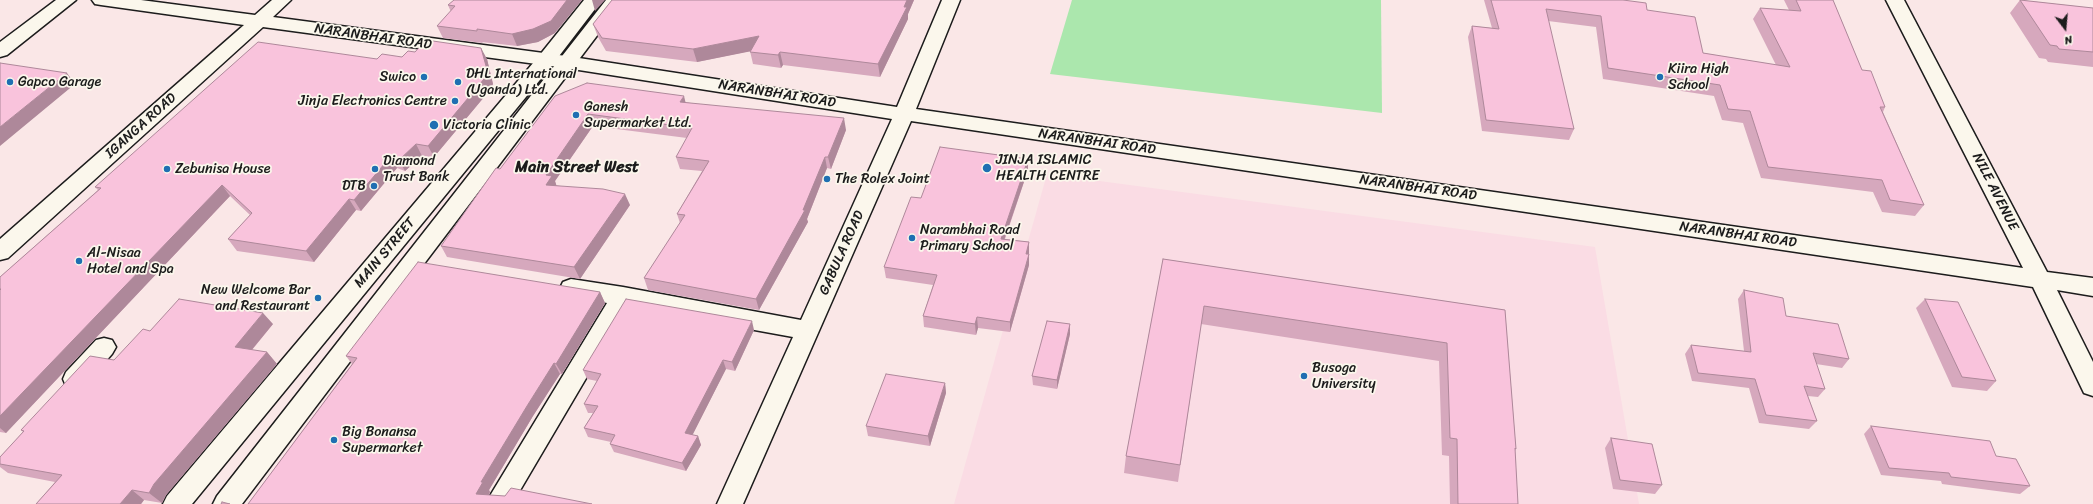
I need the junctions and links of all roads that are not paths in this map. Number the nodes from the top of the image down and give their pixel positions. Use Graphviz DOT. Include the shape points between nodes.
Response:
graph roads {
  1 [pos="67,0"];
  2 [pos="101,0"];
  3 [pos="282,0"];
  4 [pos="593,0"];
  5 [pos="615,0"];
  6 [pos="951,0"];
  7 [pos="1895,0"];
  8 [pos="258,22"];
  9 [pos="0,51"];
  10 [pos="556,61"];
  11 [pos="904,114"];
  12 [pos="0,252"];
  13 [pos="412,261"];
  14 [pos="435,265"];
  15 [pos="2040,279"];
  16 [pos="552,285"];
  17 [pos="2093,287"];
  18 [pos="623,296"];
  19 [pos="808,330"];
  20 [pos="104,348"];
  21 [pos="2093,386"];
  22 [pos="57,398"];
  23 [pos="176,504"];
  24 [pos="226,504"];
  25 [pos="498,504"];
  26 [pos="730,504"];
  1 -- 9 [label="street"];
  2 -- 8 [label="street, NARANBHAI ROAD"];
  3 -- 8 [label="street, IGANGA ROAD"];
  4 -- 10 [label="street, MAIN STREET"];
  5 -- 10 [label="street, MAIN STREET"];
  6 -- 11 [label="street, GABULA ROAD"];
  7 -- 15 [label="street, NILE AVENUE"];
  8 -- 10 [label="street, NARANBHAI ROAD"];
  8 -- 12 [label="street, IGANGA ROAD"];
  10 -- 11 [label="street, NARANBHAI ROAD"];
  10 -- 13 [label="street, MAIN STREET"];
  10 -- 23 [label="street, MAIN STREET"];
  11 -- 15 [label="street, NARANBHAI ROAD"];
  11 -- 19 [label="street, GABULA ROAD"];
  13 -- 14 [label="street"];
  13 -- 24 [label="street, MAIN STREET"];
  15 -- 17 [label="street, NARANBHAI ROAD"];
  15 -- 21 [label="street, NILE AVENUE"];
  16 -- 18 [label="street"];
  18 -- 19 [label="street"];
  18 -- 25 [label="street"];
  19 -- 26 [label="street, GABULA ROAD"];
  20 -- 22 [label="street"];
}
